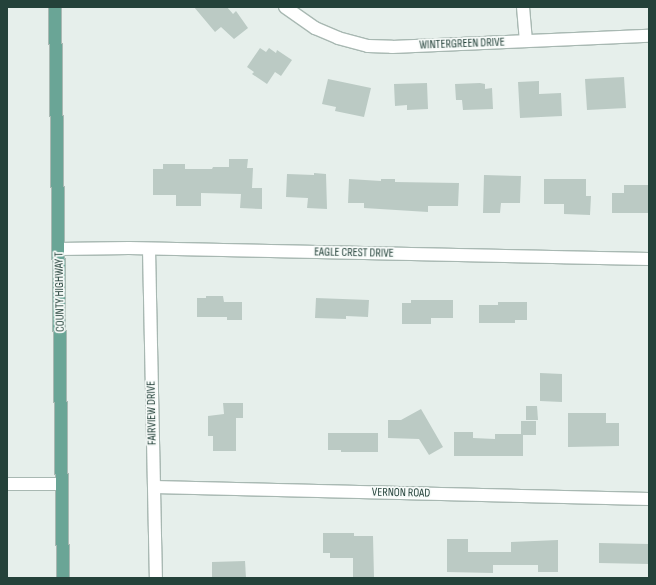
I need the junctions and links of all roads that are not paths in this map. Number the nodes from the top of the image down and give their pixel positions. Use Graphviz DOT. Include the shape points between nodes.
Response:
graph roads {
  1 [pos="55,7"];
  2 [pos="285,7"];
  3 [pos="523,7"];
  4 [pos="649,36"];
  5 [pos="526,41"];
  6 [pos="59,249"];
  7 [pos="149,249"];
  8 [pos="649,259"];
  9 [pos="7,484"];
  10 [pos="62,484"];
  11 [pos="154,487"];
  12 [pos="649,499"];
  13 [pos="63,578"];
  14 [pos="156,578"];
  1 -- 6 [label="main road, COUNTY HIGHWAY T"];
  2 -- 5 [label="street, WINTERGREEN DRIVE" via="315,28 338,38 368,46"];
  3 -- 5 [label="street"];
  4 -- 5 [label="street, WINTERGREEN DRIVE"];
  6 -- 7 [label="street, EAGLE CREST DRIVE"];
  6 -- 10 [label="main road, COUNTY HIGHWAY T"];
  7 -- 8 [label="street, EAGLE CREST DRIVE"];
  7 -- 11 [label="street, FAIRVIEW DRIVE"];
  9 -- 10 [label="street"];
  10 -- 13 [label="main road, COUNTY HIGHWAY T"];
  11 -- 12 [label="street, VERNON ROAD"];
  11 -- 14 [label="street, FAIRVIEW DRIVE"];
}
